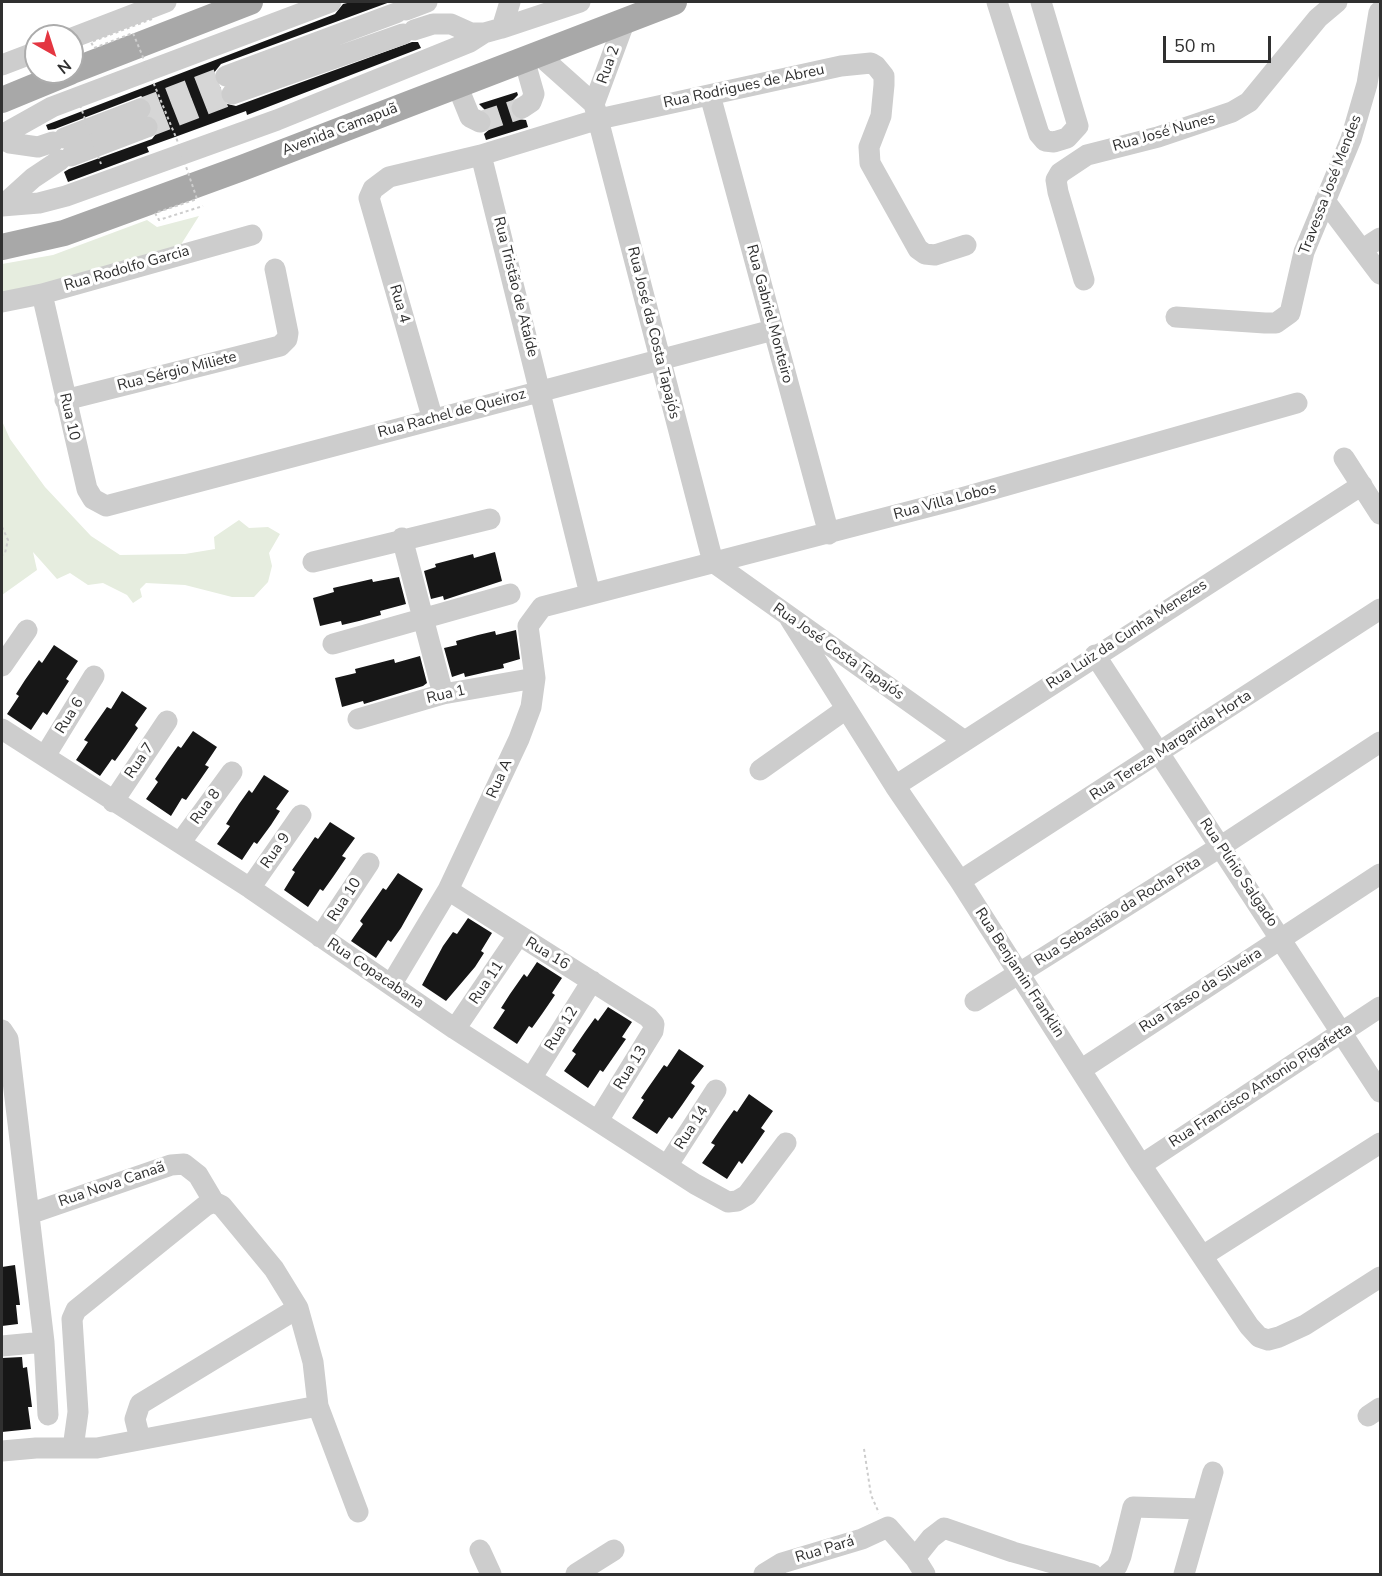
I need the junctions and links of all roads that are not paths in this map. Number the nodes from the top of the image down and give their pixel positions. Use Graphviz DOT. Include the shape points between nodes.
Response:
graph roads {
  1 [pos="166,2"];
  2 [pos="250,2"];
  3 [pos="331,2"];
  4 [pos="427,2"];
  5 [pos="510,2"];
  6 [pos="580,2"];
  7 [pos="674,2"];
  8 [pos="997,2"];
  9 [pos="1041,2"];
  10 [pos="1337,2"];
  11 [pos="1378,9"];
  12 [pos="624,23"];
  13 [pos="493,31"];
  14 [pos="84,33"];
  15 [pos="531,56"];
  16 [pos="24,57"];
  17 [pos="2,65"];
  18 [pos="84,67"];
  19 [pos="41,84"];
  20 [pos="457,85"];
  21 [pos="710,95"];
  22 [pos="2,100"];
  23 [pos="522,108"];
  24 [pos="597,112"];
  25 [pos="143,118"];
  26 [pos="480,123"];
  27 [pos="2,135"];
  28 [pos="2,139"];
  29 [pos="62,149"];
  30 [pos="482,155"];
  31 [pos="373,189"];
  32 [pos="1325,201"];
  33 [pos="2,206"];
  34 [pos="252,235"];
  35 [pos="1372,244"];
  36 [pos="966,245"];
  37 [pos="2,247"];
  38 [pos="275,269"];
  39 [pos="1380,274"];
  40 [pos="1084,280"];
  41 [pos="42,294"];
  42 [pos="2,302"];
  43 [pos="1176,317"];
  44 [pos="773,330"];
  45 [pos="659,358"];
  46 [pos="540,390"];
  47 [pos="65,400"];
  48 [pos="1297,403"];
  49 [pos="433,420"];
  50 [pos="1344,458"];
  51 [pos="1362,485"];
  52 [pos="132,500"];
  53 [pos="1380,514"];
  54 [pos="490,519"];
  55 [pos="829,534"];
  56 [pos="402,538"];
  57 [pos="313,562"];
  58 [pos="713,562"];
  59 [pos="510,594"];
  60 [pos="590,594"];
  61 [pos="1380,609"];
  62 [pos="423,619"];
  63 [pos="790,619"];
  64 [pos="27,630"];
  65 [pos="333,644"];
  66 [pos="1095,655"];
  67 [pos="2,666"];
  68 [pos="94,676"];
  69 [pos="534,678"];
  70 [pos="442,694"];
  71 [pos="846,709"];
  72 [pos="358,719"];
  73 [pos="167,721"];
  74 [pos="2,729"];
  75 [pos="963,740"];
  76 [pos="1380,742"];
  77 [pos="1161,753"];
  78 [pos="45,756"];
  79 [pos="760,770"];
  80 [pos="232,772"];
  81 [pos="895,786"];
  82 [pos="113,802"];
  83 [pos="302,815"];
  84 [pos="180,843"];
  85 [pos="1220,847"];
  86 [pos="369,863"];
  87 [pos="1380,874"];
  88 [pos="960,880"];
  89 [pos="250,888"];
  90 [pos="448,890"];
  91 [pos="518,936"];
  92 [pos="320,937"];
  93 [pos="1281,938"];
  94 [pos="1020,974"];
  95 [pos="592,981"];
  96 [pos="391,985"];
  97 [pos="975,1001"];
  98 [pos="1380,1007"];
  99 [pos="648,1017"];
  100 [pos="455,1029"];
  101 [pos="2,1030"];
  102 [pos="1343,1033"];
  103 [pos="1082,1069"];
  104 [pos="532,1077"];
  105 [pos="716,1090"];
  106 [pos="1380,1092"];
  107 [pos="598,1119"];
  108 [pos="786,1143"];
  109 [pos="1380,1143"];
  110 [pos="667,1166"];
  111 [pos="1141,1166"];
  112 [pos="214,1202"];
  113 [pos="28,1214"];
  114 [pos="1204,1256"];
  115 [pos="1380,1277"];
  116 [pos="298,1308"];
  117 [pos="44,1342"];
  118 [pos="2,1346"];
  119 [pos="318,1406"];
  120 [pos="48,1415"];
  121 [pos="140,1439"];
  122 [pos="73,1448"];
  123 [pos="2,1451"];
  124 [pos="1213,1472"];
  125 [pos="1201,1509"];
  126 [pos="358,1512"];
  127 [pos="480,1550"];
  128 [pos="614,1550"];
  129 [pos="920,1566"];
  130 [pos="491,1575"];
  131 [pos="576,1575"];
  132 [pos="764,1575"];
  133 [pos="1092,1575"];
  134 [pos="1108,1575"];
  135 [pos="1184,1575"];
  1 -- 14 [label="street"];
  2 -- 18 [label="main road"];
  3 -- 27 [label="street" via="52,107"];
  4 -- 13 [label="street" via="229,85 434,24 452,24 471,33"];
  5 -- 13 [label="street"];
  6 -- 13 [label="street"];
  7 -- 12 [label="main road, Avenida Camapuã"];
  8 -- 9 [label="street" via="1039,134 1045,141 1054,142 1067,138 1078,126"];
  10 -- 40 [label="street, Rua José Nunes" via="1318,18 1249,102 1232,112 1158,137 1087,156 1060,173 1056,180 1058,192"];
  11 -- 32 [label="street, Travessa José Mendes" via="1364,95 1351,140"];
  12 -- 15 [label="main road, Avenida Camapuã"];
  12 -- 24 [label="street, Rua 2"];
  13 -- 33 [label="street" via="211,144 66,196"];
  15 -- 20 [label="main road, Avenida Camapuã"];
  15 -- 23 [label="street" via="534,94"];
  15 -- 24 [label="street, Rua 2"];
  16 -- 17 [label="street"];
  19 -- 22 [label="main road"];
  20 -- 26 [label="street" via="470,117"];
  20 -- 37 [label="main road, Avenida Camapuã" via="64,233"];
  21 -- 24 [label="street, Rua Rodrigues de Abreu"];
  21 -- 36 [label="street, Rua Rodrigues de Abreu" via="841,66 876,66 884,76 884,85 881,116 869,147 870,163 918,249 935,255"];
  21 -- 44 [label="street, Rua Gabriel Monteiro"];
  24 -- 30 [label="street, Rua Rodrigues de Abreu"];
  24 -- 45 [label="street, Rua José da Costa Tapajós"];
  25 -- 29 [label="street"];
  28 -- 29 [label="street"];
  29 -- 33 [label="street"];
  30 -- 31 [label="street, Rua Rodrigues de Abreu" via="389,177"];
  30 -- 46 [label="street, Rua Tristão de Ataíde"];
  31 -- 49 [label="street, Rua 4" via="369,198 372,210"];
  32 -- 35 [label="street"];
  32 -- 43 [label="street, Travessa José Mendes" via="1304,252 1293,307 1284,318 1265,323"];
  34 -- 41 [label="street, Rua Rodolfo Garcia"];
  35 -- 39 [label="street"];
  38 -- 47 [label="street, Rua Sérgio Miliete" via="287,339 280,346"];
  41 -- 42 [label="street, Rua Rodolfo Garcia"];
  41 -- 47 [label="street, Rua 10"];
  44 -- 45 [label="street, Rua Rachel de Queiroz"];
  44 -- 55 [label="street, Rua Gabriel Monteiro"];
  45 -- 46 [label="street, Rua Rachel de Queiroz"];
  45 -- 58 [label="street, Rua José da Costa Tapajós"];
  46 -- 49 [label="street, Rua Rachel de Queiroz"];
  46 -- 60 [label="street, Rua Tristão de Ataíde"];
  47 -- 52 [label="street, Rua 10" via="87,489 93,499 106,506"];
  48 -- 55 [label="street, Rua Villa Lobos"];
  49 -- 52 [label="street, Rua Rachel de Queiroz"];
  50 -- 51 [label="street"];
  51 -- 53 [label="street"];
  51 -- 66 [label="street, Rua Luiz da Cunha Menezes"];
  54 -- 56 [label="street"];
  55 -- 58 [label="street, Rua Villa Lobos"];
  56 -- 57 [label="street"];
  56 -- 62 [label="street"];
  58 -- 60 [label="street, Rua Villa Lobos"];
  58 -- 63 [label="street, Rua José Costa Tapajós"];
  59 -- 62 [label="street"];
  60 -- 69 [label="street, Rua A" via="542,607 533,615 528,626"];
  61 -- 77 [label="street, Rua Tereza Margarida Horta"];
  62 -- 65 [label="street"];
  62 -- 70 [label="street"];
  63 -- 71 [label="street, Rua Benjamin Franklin"];
  63 -- 75 [label="street, Rua José Costa Tapajós"];
  64 -- 67 [label="street"];
  66 -- 75 [label="street, Rua Luiz da Cunha Menezes"];
  66 -- 77 [label="street, Rua Plínio Salgado"];
  68 -- 78 [label="street, Rua 6"];
  69 -- 70 [label="street, Rua 1"];
  69 -- 90 [label="street, Rua A" via="531,707 519,739"];
  70 -- 72 [label="street, Rua 1"];
  71 -- 79 [label="street"];
  71 -- 81 [label="street, Rua Benjamin Franklin"];
  73 -- 82 [label="street, Rua 7"];
  74 -- 78 [label="street, Rua Copacabana"];
  75 -- 81 [label="street, Rua Luiz da Cunha Menezes"];
  76 -- 85 [label="street, Rua Sebastião da Rocha Pita"];
  77 -- 85 [label="street, Rua Plínio Salgado"];
  77 -- 88 [label="street, Rua Tereza Margarida Horta"];
  78 -- 82 [label="street, Rua Copacabana"];
  80 -- 84 [label="street, Rua 8"];
  81 -- 88 [label="street, Rua Benjamin Franklin"];
  82 -- 84 [label="street, Rua Copacabana"];
  83 -- 89 [label="street, Rua 9"];
  84 -- 89 [label="street, Rua Copacabana"];
  85 -- 93 [label="street, Rua Plínio Salgado"];
  85 -- 94 [label="street, Rua Sebastião da Rocha Pita"];
  86 -- 92 [label="street, Rua 10"];
  87 -- 93 [label="street, Rua Tasso da Silveira"];
  88 -- 94 [label="street, Rua Benjamin Franklin"];
  89 -- 92 [label="street, Rua Copacabana"];
  90 -- 91 [label="street, Rua 16"];
  90 -- 96 [label="street, Rua A"];
  91 -- 95 [label="street, Rua 16"];
  91 -- 100 [label="street, Rua 11"];
  92 -- 96 [label="street, Rua Copacabana"];
  93 -- 102 [label="street, Rua Plínio Salgado"];
  93 -- 103 [label="street, Rua Tasso da Silveira"];
  94 -- 97 [label="street, Rua Sebastião da Rocha Pita"];
  94 -- 103 [label="street, Rua Benjamin Franklin"];
  95 -- 99 [label="street, Rua 16"];
  95 -- 104 [label="street, Rua 12"];
  96 -- 100 [label="street, Rua Copacabana"];
  98 -- 102 [label="street, Rua Francisco Antonio Pigafetta"];
  99 -- 107 [label="street, Rua 13" via="654,1024 653,1031"];
  100 -- 104 [label="street, Rua Copacabana"];
  101 -- 113 [label="street" via="8,1039"];
  102 -- 106 [label="street, Rua Plínio Salgado"];
  102 -- 111 [label="street, Rua Francisco Antonio Pigafetta"];
  103 -- 111 [label="street, Rua Benjamin Franklin"];
  104 -- 107 [label="street, Rua Copacabana"];
  105 -- 110 [label="street, Rua 14"];
  107 -- 110 [label="street, Rua Copacabana"];
  108 -- 110 [label="street, Rua Copacabana" via="742,1198 728,1202"];
  109 -- 114 [label="street"];
  111 -- 114 [label="street, Rua Benjamin Franklin"];
  112 -- 113 [label="street, Rua Nova Canaã" via="198,1175 184,1164 171,1165"];
  112 -- 116 [label="street" via="222,1206 274,1269"];
  112 -- 122 [label="street" via="76,1310 72,1319 78,1412"];
  113 -- 117 [label="street"];
  114 -- 115 [label="street, Rua Benjamin Franklin" via="1249,1326 1268,1340 1305,1325"];
  116 -- 119 [label="street" via="313,1362"];
  116 -- 121 [label="street" via="140,1404 135,1419"];
  117 -- 118 [label="street"];
  117 -- 120 [label="street"];
  119 -- 121 [label="street"];
  119 -- 126 [label="street"];
  121 -- 122 [label="street" via="97,1448"];
  122 -- 123 [label="street"];
  124 -- 125 [label="street"];
  125 -- 134 [label="street" via="1133,1507 1121,1556"];
  125 -- 135 [label="street"];
  127 -- 130 [label="street"];
  128 -- 131 [label="street"];
  129 -- 132 [label="street, Rua Pará" via="888,1527 862,1539 782,1563"];
  129 -- 133 [label="street" via="931,1538 944,1528"];
}
